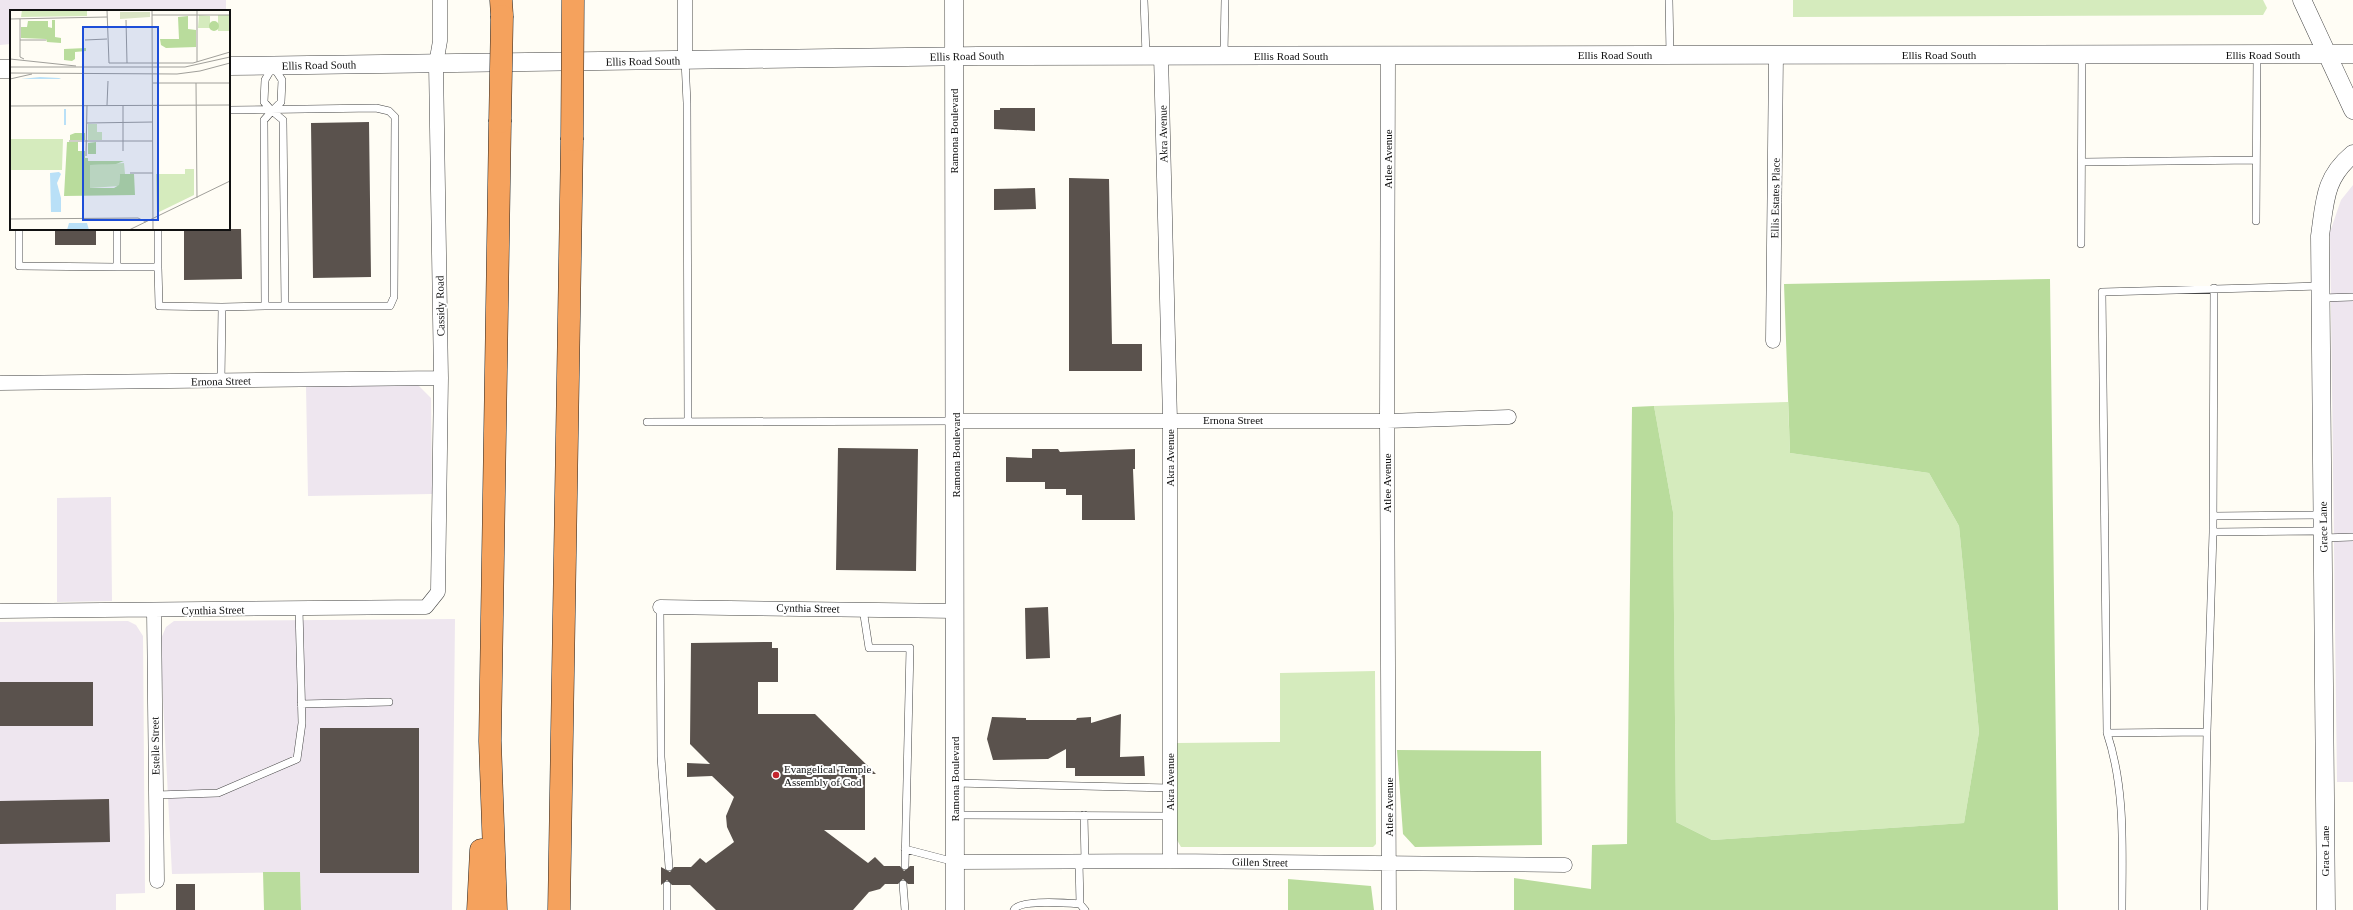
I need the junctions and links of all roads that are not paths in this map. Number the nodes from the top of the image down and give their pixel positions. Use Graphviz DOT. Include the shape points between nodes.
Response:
graph roads {
  1 [pos="440,0"];
  2 [pos="573,0"];
  3 [pos="685,0"];
  4 [pos="954,0"];
  5 [pos="1144,0"];
  6 [pos="1225,0"];
  7 [pos="1669,0"];
  8 [pos="2306,1"];
  9 [pos="501,8"];
  10 [pos="2353,54"];
  11 [pos="1153,55"];
  12 [pos="1224,55"];
  13 [pos="1670,55"];
  14 [pos="1776,55"];
  15 [pos="2082,55"];
  16 [pos="2257,55"];
  17 [pos="2328,55"];
  18 [pos="1388,56"];
  19 [pos="954,57"];
  20 [pos="685,60"];
  21 [pos="436,64"];
  22 [pos="230,66"];
  23 [pos="273,66"];
  24 [pos="230,110"];
  25 [pos="272,110"];
  26 [pos="2353,110"];
  27 [pos="2353,154"];
  28 [pos="2256,160"];
  29 [pos="2082,162"];
  30 [pos="2256,221"];
  31 [pos="19,230"];
  32 [pos="117,230"];
  33 [pos="158,230"];
  34 [pos="2081,244"];
  35 [pos="117,267"];
  36 [pos="158,267"];
  37 [pos="2214,288"];
  38 [pos="2321,292"];
  39 [pos="2353,297"];
  40 [pos="265,306"];
  41 [pos="285,306"];
  42 [pos="222,307"];
  43 [pos="1773,341"];
  44 [pos="441,378"];
  45 [pos="221,380"];
  46 [pos="0,383"];
  47 [pos="1509,417"];
  48 [pos="1170,420"];
  49 [pos="956,421"];
  50 [pos="1386,421"];
  51 [pos="647,422"];
  52 [pos="688,422"];
  53 [pos="2213,516"];
  54 [pos="2323,528"];
  55 [pos="2213,532"];
  56 [pos="2353,537"];
  57 [pos="426,607"];
  58 [pos="660,607"];
  59 [pos="299,609"];
  60 [pos="862,609"];
  61 [pos="0,611"];
  62 [pos="154,611"];
  63 [pos="956,611"];
  64 [pos="389,702"];
  65 [pos="302,704"];
  66 [pos="2207,732"];
  67 [pos="2107,733"];
  68 [pos="490,741"];
  69 [pos="954,783"];
  70 [pos="1170,788"];
  71 [pos="156,795"];
  72 [pos="954,815"];
  73 [pos="1084,815"];
  74 [pos="1170,816"];
  75 [pos="905,849"];
  76 [pos="1170,861"];
  77 [pos="955,862"];
  78 [pos="1082,862"];
  79 [pos="1389,864"];
  80 [pos="1565,865"];
  81 [pos="905,866"];
  82 [pos="669,867"];
  83 [pos="157,881"];
  84 [pos="667,884"];
  85 [pos="903,884"];
  86 [pos="1083,907"];
  87 [pos="478,910"];
  88 [pos="496,910"];
  89 [pos="559,910"];
  90 [pos="667,910"];
  91 [pos="905,910"];
  92 [pos="955,910"];
  93 [pos="1014,910"];
  94 [pos="1389,910"];
  95 [pos="2122,910"];
  96 [pos="2204,910"];
  97 [pos="2326,910"];
  1 -- 21 [label="street, Cassidy Road" via="440,41"];
  2 -- 89 [label="highway, bridge"];
  3 -- 20 [label="street"];
  4 -- 19 [label="street, Ramona Boulevard"];
  5 -- 11 [label="lane"];
  6 -- 12 [label="lane"];
  7 -- 13 [label="lane"];
  8 -- 17 [label="street"];
  9 -- 68 [label="highway, bridge"];
  10 -- 17 [label="street, Ellis Road South"];
  11 -- 12 [label="street, Ellis Road South"];
  11 -- 19 [label="street, Ellis Road South"];
  11 -- 48 [label="street, Akra Avenue"];
  12 -- 18 [label="street, Ellis Road South"];
  13 -- 14 [label="street, Ellis Road South"];
  13 -- 18 [label="street, Ellis Road South"];
  14 -- 15 [label="street, Ellis Road South"];
  14 -- 43 [label="street, Ellis Estates Place"];
  15 -- 16 [label="street, Ellis Road South"];
  15 -- 29 [label="lane"];
  16 -- 17 [label="street, Ellis Road South"];
  16 -- 28 [label="lane"];
  17 -- 26 [label="street"];
  18 -- 50 [label="street, Atlee Avenue"];
  19 -- 20 [label="street, Ellis Road South"];
  19 -- 49 [label="street, Ramona Boulevard"];
  20 -- 21 [label="street, Ellis Road South"];
  20 -- 52 [label="lane"];
  21 -- 23 [label="street, Ellis Road South"];
  21 -- 44 [label="street, Cassidy Road"];
  22 -- 23 [label="street, Ellis Road South"];
  23 -- 25 [label="lane" via="265,80 264,102"];
  23 -- 25 [label="lane" via="282,80 281,102"];
  24 -- 25 [label="lane"];
  25 -- 40 [label="lane" via="264,120"];
  25 -- 41 [label="lane" via="283,120"];
  25 -- 41 [label="lane" via="376,108 389,110 395,117 394,297 390,306"];
  27 -- 38 [label="street, Grace Lane" via="2333,174 2327,188 2320,236"];
  28 -- 29 [label="lane"];
  28 -- 30 [label="lane"];
  29 -- 34 [label="lane"];
  31 -- 35 [label="lane" via="19,266"];
  32 -- 35 [label="lane"];
  33 -- 36 [label="lane"];
  35 -- 36 [label="lane"];
  36 -- 42 [label="lane" via="159,306"];
  37 -- 38 [label="lane"];
  37 -- 53 [label="lane"];
  37 -- 67 [label="lane" via="2102,292"];
  38 -- 39 [label="lane"];
  38 -- 54 [label="street, Grace Lane"];
  40 -- 41 [label="lane"];
  40 -- 42 [label="lane"];
  42 -- 45 [label="lane"];
  44 -- 45 [label="street, Ernona Street"];
  44 -- 57 [label="street, Cassidy Road" via="439,580 438,592"];
  45 -- 46 [label="street, Ernona Street"];
  47 -- 50 [label="street, Ernona Street"];
  48 -- 49 [label="street, Ernona Street"];
  48 -- 50 [label="street, Ernona Street"];
  48 -- 70 [label="street, Akra Avenue"];
  49 -- 52 [label="lane"];
  49 -- 63 [label="street, Ramona Boulevard"];
  50 -- 79 [label="street, Atlee Avenue"];
  51 -- 52 [label="lane"];
  53 -- 54 [label="lane"];
  53 -- 55 [label="lane"];
  54 -- 55 [label="lane"];
  54 -- 56 [label="lane"];
  54 -- 97 [label="street, Grace Lane"];
  55 -- 66 [label="lane"];
  57 -- 59 [label="street, Cynthia Street"];
  58 -- 60 [label="street, Cynthia Street"];
  58 -- 82 [label="lane" via="661,758"];
  59 -- 62 [label="street, Cynthia Street"];
  59 -- 65 [label="lane"];
  60 -- 63 [label="street, Cynthia Street"];
  60 -- 75 [label="lane" via="869,648 910,648"];
  61 -- 62 [label="street, Cynthia Street"];
  62 -- 71 [label="street, Estelle Street"];
  63 -- 69 [label="street, Ramona Boulevard"];
  64 -- 65 [label="lane"];
  65 -- 71 [label="lane" via="297,759 218,793"];
  66 -- 67 [label="lane"];
  66 -- 96 [label="lane"];
  67 -- 95 [label="lane" via="2114,754 2122,811"];
  68 -- 87 [label="highway"];
  68 -- 88 [label="highway"];
  69 -- 70 [label="lane"];
  69 -- 72 [label="street, Ramona Boulevard"];
  70 -- 74 [label="street, Akra Avenue"];
  71 -- 83 [label="street, Estelle Street"];
  72 -- 73 [label="lane"];
  72 -- 77 [label="street, Ramona Boulevard"];
  73 -- 74 [label="lane"];
  73 -- 78 [label="lane"];
  74 -- 76 [label="street, Akra Avenue"];
  75 -- 77 [label="lane"];
  75 -- 81 [label="lane"];
  76 -- 78 [label="street, Gillen Street"];
  76 -- 79 [label="street, Gillen Street"];
  77 -- 78 [label="street, Gillen Street"];
  77 -- 92 [label="street, Ramona Boulevard"];
  78 -- 86 [label="lane"];
  79 -- 80 [label="street, Gillen Street"];
  79 -- 94 [label="street, Atlee Avenue"];
  84 -- 90 [label="lane"];
  85 -- 91 [label="lane"];
  86 -- 93 [label="lane" via="1032,903 1020,905"];
}
